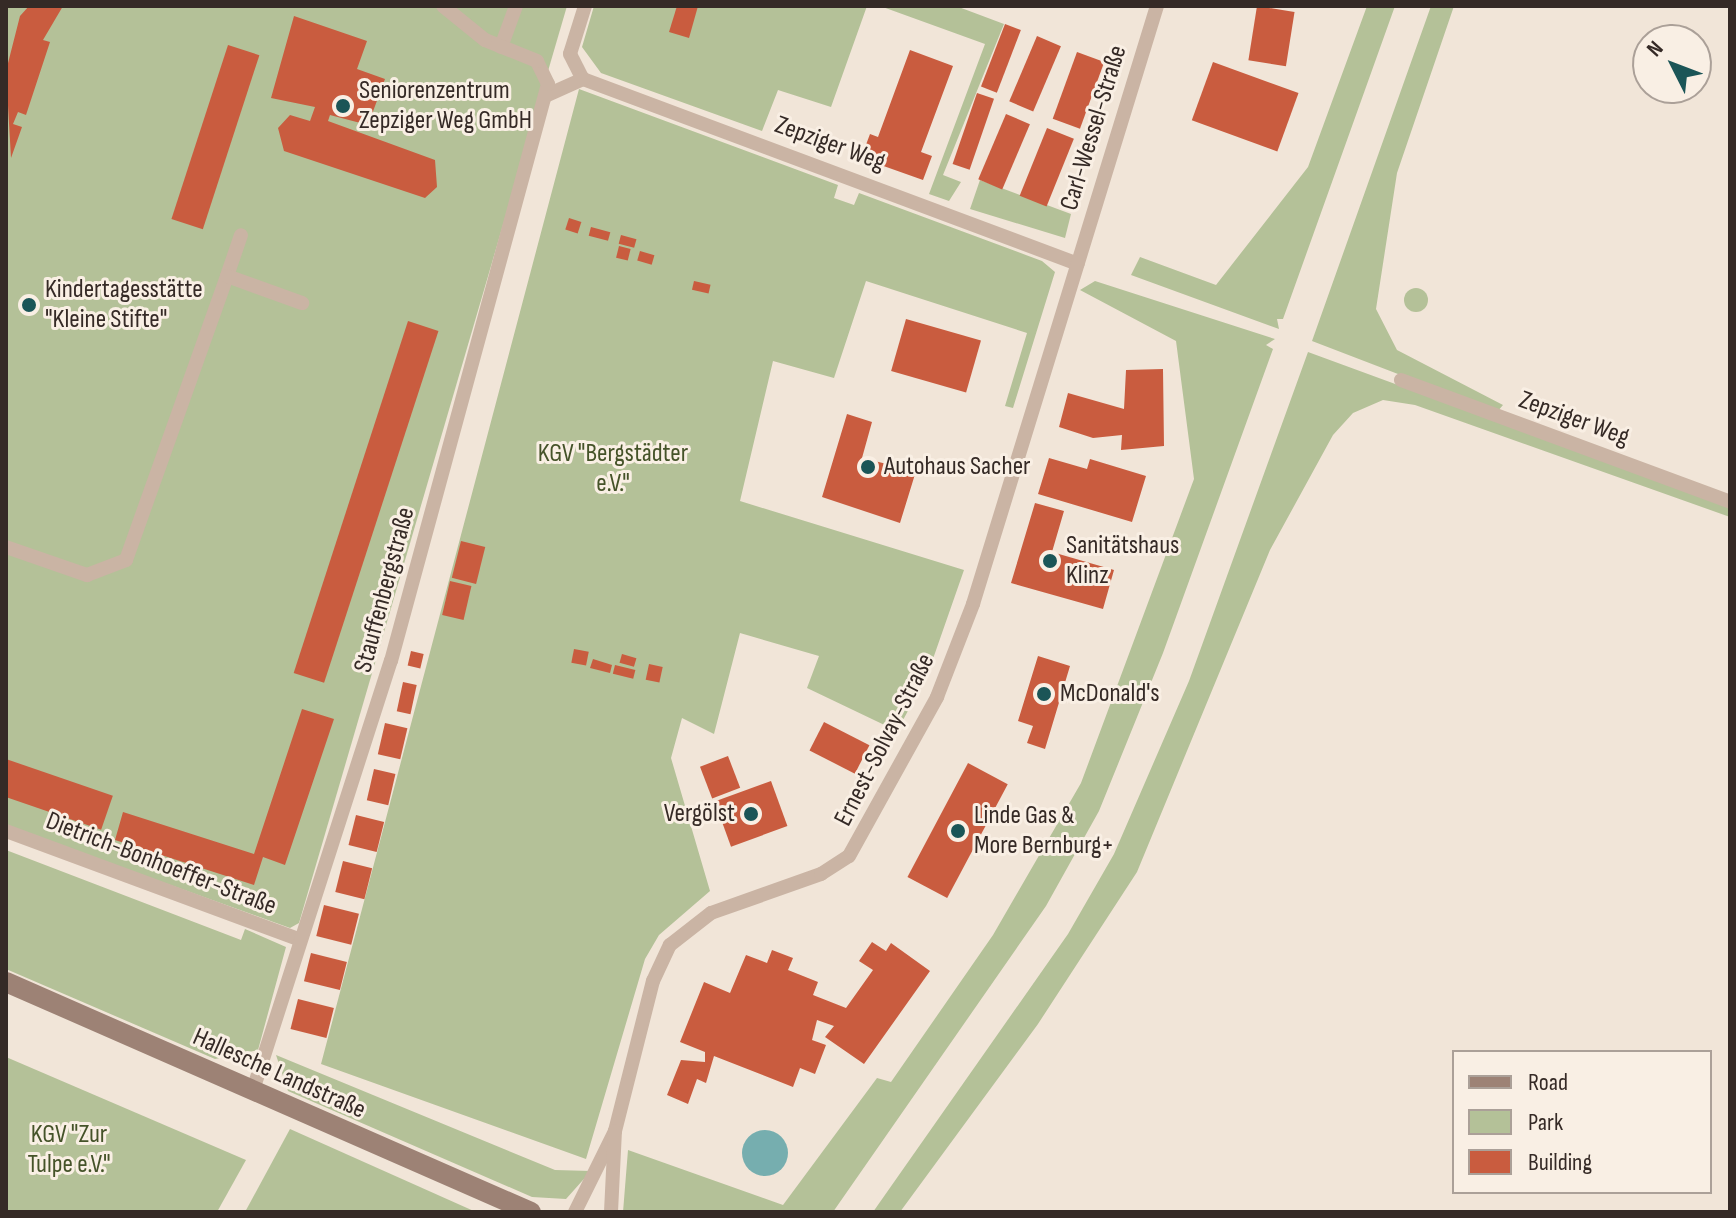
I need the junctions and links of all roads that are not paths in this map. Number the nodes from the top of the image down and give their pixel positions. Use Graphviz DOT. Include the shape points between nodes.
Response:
graph roads {
  1 [pos="443,6"];
  2 [pos="516,6"];
  3 [pos="585,6"];
  4 [pos="1157,6"];
  5 [pos="572,43"];
  6 [pos="501,47"];
  7 [pos="546,71"];
  8 [pos="583,79"];
  9 [pos="545,96"];
  10 [pos="241,235"];
  11 [pos="1078,264"];
  12 [pos="227,276"];
  13 [pos="302,303"];
  14 [pos="1401,380"];
  15 [pos="1730,502"];
  16 [pos="6,547"];
  17 [pos="6,831"];
  18 [pos="300,940"];
  19 [pos="6,982"];
  20 [pos="253,1090"];
  21 [pos="615,1131"];
  22 [pos="531,1212"];
  23 [pos="575,1212"];
  24 [pos="611,1212"];
  1 -- 6 [label="street"];
  2 -- 6 [label="street"];
  3 -- 5 [label="street"];
  4 -- 11 [label="street, Carl-Wessel-Straße"];
  5 -- 7 [label="street"];
  5 -- 8 [label="street" via="572,62"];
  6 -- 7 [label="street"];
  7 -- 9 [label="street, Stauffenbergstraße"];
  8 -- 9 [label="street"];
  8 -- 11 [label="street, Zepziger Weg"];
  9 -- 18 [label="street, Stauffenbergstraße" via="391,661"];
  10 -- 12 [label="street"];
  11 -- 21 [label="street, Ernest-Solvay-Straße" via="965,630 881,806 858,846 835,866 711,913 670,945 653,981"];
  12 -- 13 [label="street"];
  12 -- 16 [label="street" via="126,560 87,575"];
  14 -- 15 [label="street, Zepziger Weg"];
  17 -- 18 [label="street, Dietrich-Bonhoeffer-Straße"];
  18 -- 20 [label="street, Stauffenbergstraße"];
  19 -- 20 [label="main road, Hallesche Landstraße"];
  20 -- 22 [label="main road, Hallesche Landstraße"];
  21 -- 23 [label="street, Ernest-Solvay-Straße"];
  21 -- 24 [label="street, Ernest-Solvay-Straße"];
}
